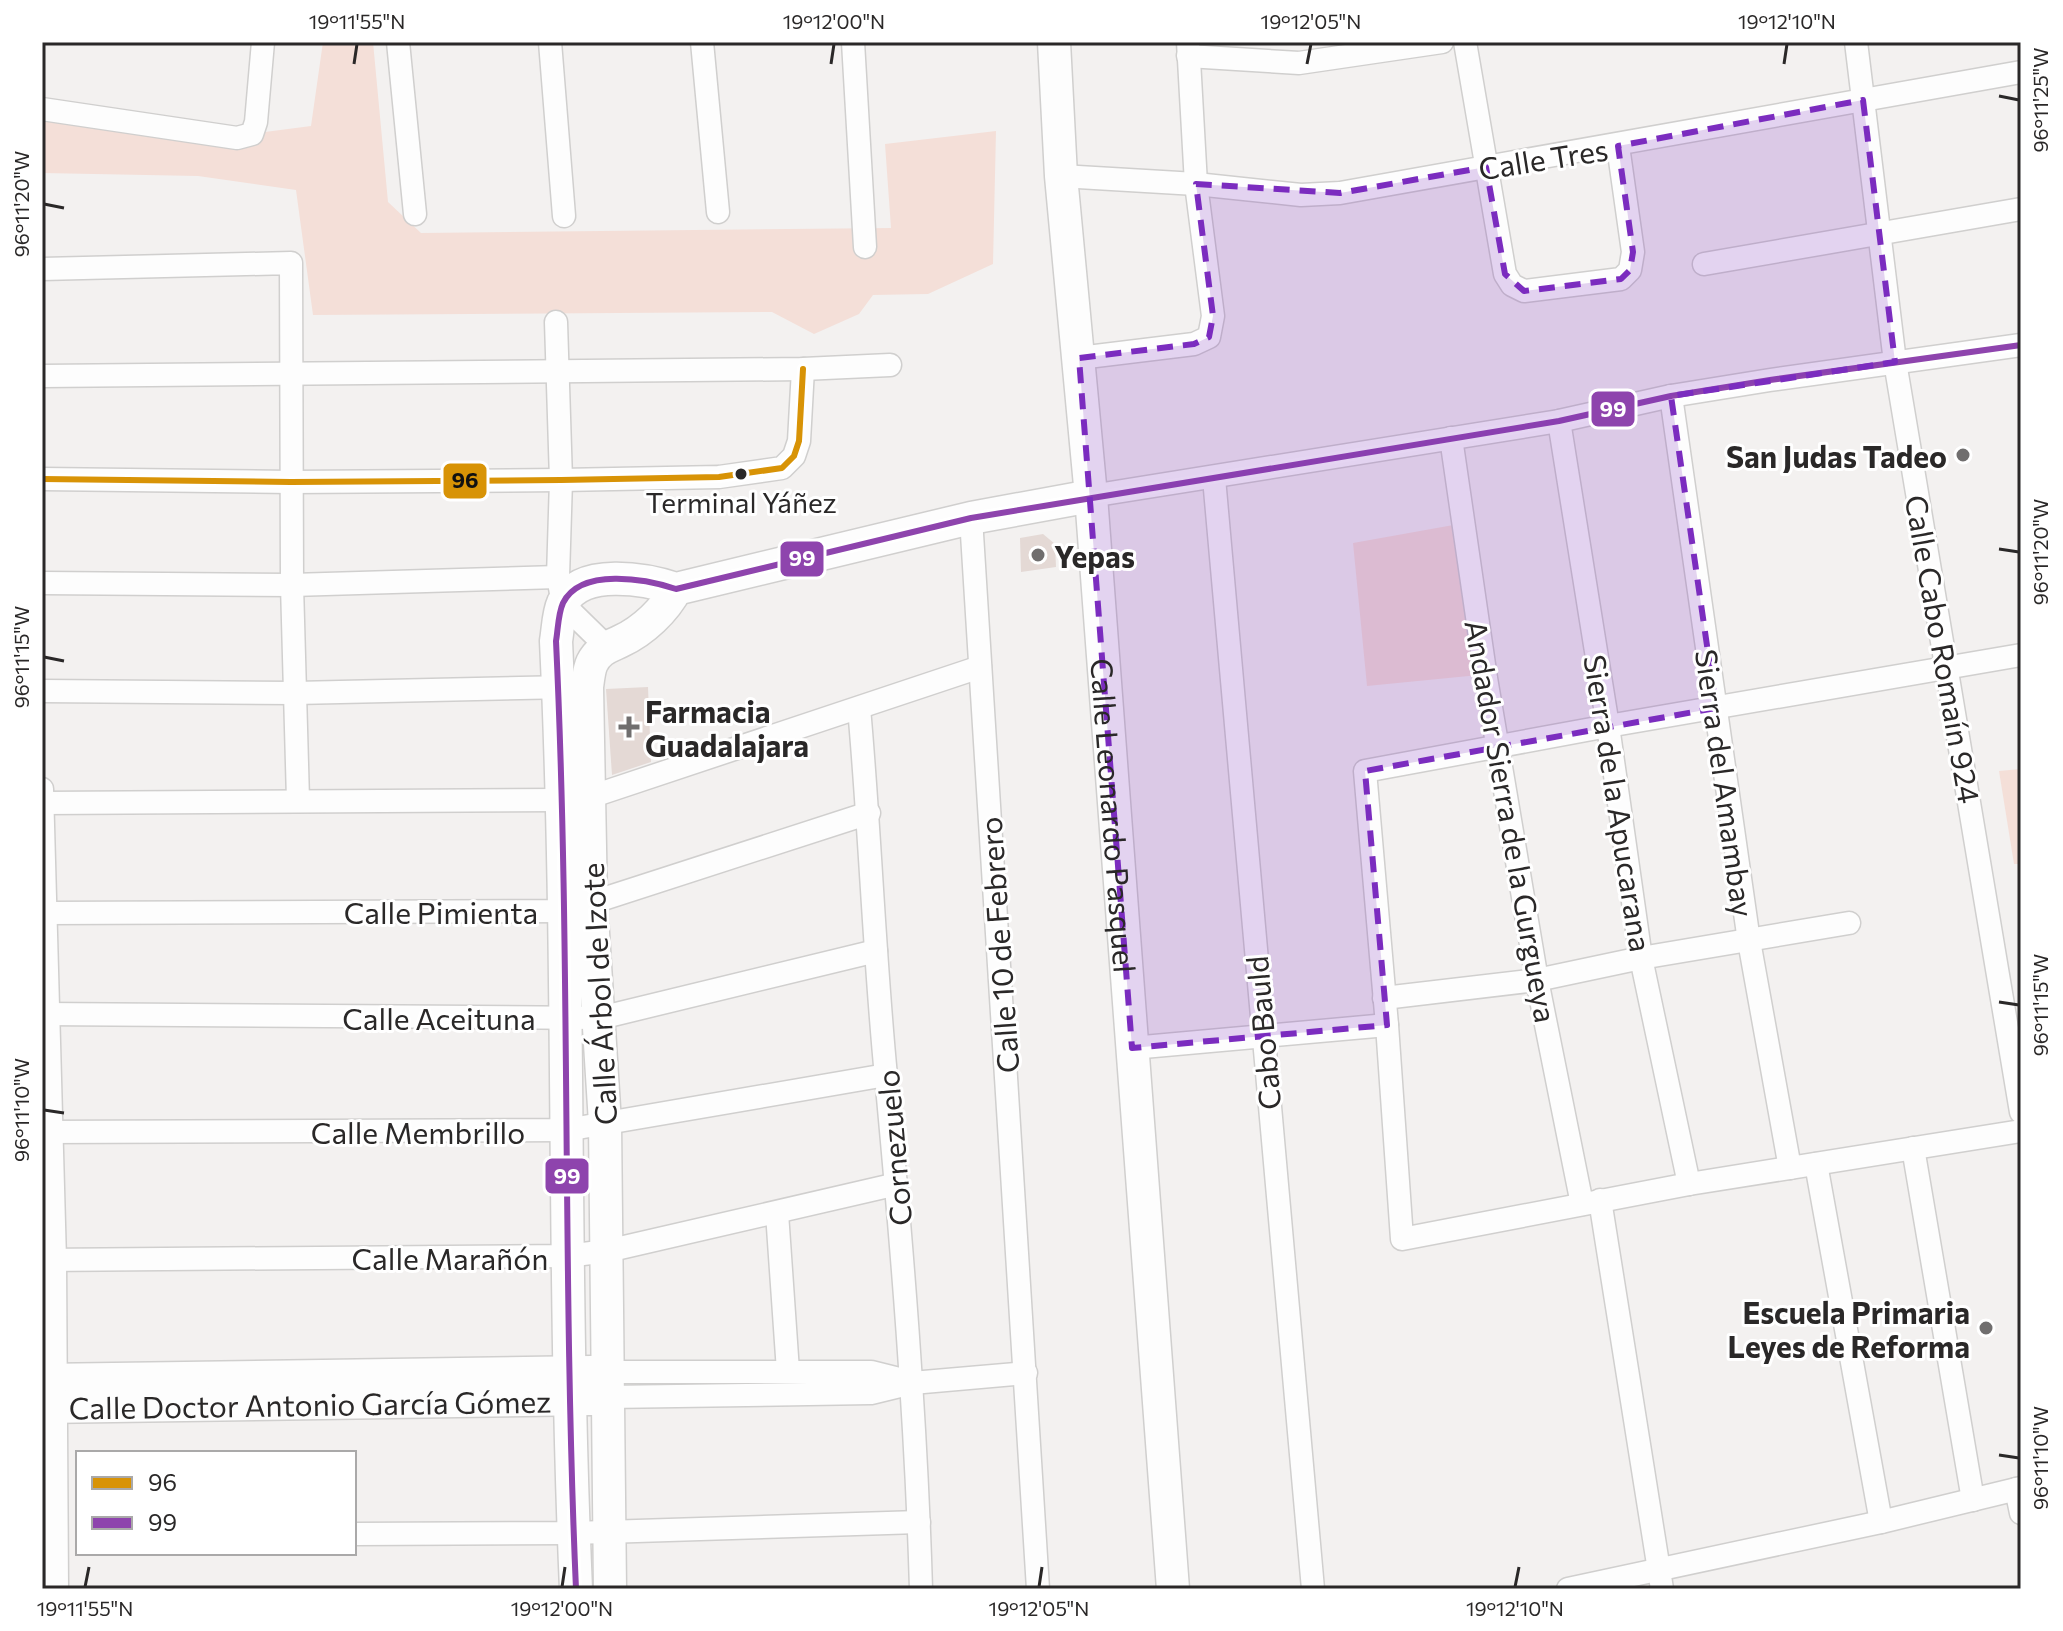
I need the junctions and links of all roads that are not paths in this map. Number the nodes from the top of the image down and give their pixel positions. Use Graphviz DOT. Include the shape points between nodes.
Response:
graph roads {
  1 [pos="263,42"];
  2 [pos="398,42"];
  3 [pos="550,42"];
  4 [pos="702,42"];
  5 [pos="853,42"];
  6 [pos="1054,42"];
  7 [pos="1442,42"];
  8 [pos="1465,42"];
  9 [pos="1856,42"];
  10 [pos="1188,49"];
  11 [pos="2021,72"];
  12 [pos="1863,100"];
  13 [pos="42,109"];
  14 [pos="1618,146"];
  15 [pos="1486,167"];
  16 [pos="1061,176"];
  17 [pos="1196,184"];
  18 [pos="2021,209"];
  19 [pos="718,212"];
  20 [pos="415,214"];
  21 [pos="564,216"];
  22 [pos="1879,233"];
  23 [pos="865,247"];
  24 [pos="1704,264"];
  25 [pos="42,269"];
  26 [pos="556,322"];
  27 [pos="2021,345"];
  28 [pos="1079,358"];
  29 [pos="1895,362"];
  30 [pos="890,365"];
  31 [pos="803,369"];
  32 [pos="558,370"];
  33 [pos="292,373"];
  34 [pos="42,376"];
  35 [pos="1671,396"];
  36 [pos="1559,421"];
  37 [pos="1451,438"];
  38 [pos="1214,478"];
  39 [pos="42,479"];
  40 [pos="561,480"];
  41 [pos="291,482"];
  42 [pos="1091,496"];
  43 [pos="971,518"];
  44 [pos="42,583"];
  45 [pos="292,585"];
  46 [pos="676,589"];
  47 [pos="560,590"];
  48 [pos="606,646"];
  49 [pos="2021,655"];
  50 [pos="980,667"];
  51 [pos="1948,668"];
  52 [pos="573,687"];
  53 [pos="42,691"];
  54 [pos="295,693"];
  55 [pos="859,708"];
  56 [pos="1716,708"];
  57 [pos="1608,726"];
  58 [pos="1498,746"];
  59 [pos="42,789"];
  60 [pos="575,798"];
  61 [pos="298,800"];
  62 [pos="42,803"];
  63 [pos="869,813"];
  64 [pos="578,906"];
  65 [pos="45,913"];
  66 [pos="1849,923"];
  67 [pos="1749,941"];
  68 [pos="876,951"];
  69 [pos="1641,958"];
  70 [pos="1537,980"];
  71 [pos="1384,998"];
  72 [pos="46,1014"];
  73 [pos="565,1016"];
  74 [pos="600,1018"];
  75 [pos="1387,1025"];
  76 [pos="1262,1038"];
  77 [pos="1132,1048"];
  78 [pos="886,1075"];
  79 [pos="2021,1112"];
  80 [pos="605,1123"];
  81 [pos="566,1130"];
  82 [pos="2021,1131"];
  83 [pos="47,1132"];
  84 [pos="1913,1148"];
  85 [pos="1816,1164"];
  86 [pos="1790,1168"];
  87 [pos="897,1184"];
  88 [pos="1689,1184"];
  89 [pos="1591,1202"];
  90 [pos="777,1213"];
  91 [pos="607,1251"];
  92 [pos="567,1256"];
  93 [pos="49,1260"];
  94 [pos="788,1371"];
  95 [pos="1026,1373"];
  96 [pos="912,1383"];
  97 [pos="607,1384"];
  98 [pos="570,1386"];
  99 [pos="48,1393"];
  100 [pos="2018,1488"];
  101 [pos="1973,1500"];
  102 [pos="2021,1513"];
  103 [pos="919,1522"];
  104 [pos="1881,1522"];
  105 [pos="610,1530"];
  106 [pos="573,1533"];
  107 [pos="356,1534"];
  108 [pos="59,1536"];
  109 [pos="1660,1580"];
  110 [pos="57,1589"];
  111 [pos="576,1589"];
  112 [pos="610,1589"];
  113 [pos="921,1589"];
  114 [pos="1038,1589"];
  115 [pos="1173,1589"];
  116 [pos="1313,1589"];
  117 [pos="1568,1589"];
  1 -- 13 [label="street" via="252,134 237,138"];
  2 -- 20 [label="street"];
  3 -- 21 [label="street"];
  4 -- 19 [label="street"];
  5 -- 23 [label="street"];
  6 -- 16 [label="street, Calle Leonardo Pasquel"];
  7 -- 10 [label="street" via="1299,63"];
  8 -- 15 [label="street"];
  9 -- 12 [label="street, Calle Cabo Romaín 924"];
  10 -- 17 [label="street"];
  11 -- 12 [label="street, Calle Tres"];
  12 -- 14 [label="street, Calle Tres"];
  12 -- 22 [label="street, Calle Cabo Romaín 924"];
  14 -- 15 [label="street, Calle Tres"];
  14 -- 15 [label="street" via="1633,252 1630,270 1621,279 1524,291 1512,285 1505,274"];
  15 -- 17 [label="street, Calle Tres" via="1340,193 1261,193"];
  16 -- 17 [label="street, Calle Tres"];
  16 -- 28 [label="street, Calle Leonardo Pasquel"];
  17 -- 28 [label="street" via="1213,316 1209,337 1194,344"];
  18 -- 22 [label="street"];
  22 -- 24 [label="street"];
  22 -- 29 [label="street, Calle Cabo Romaín 924"];
  25 -- 33 [label="street" via="291,263"];
  26 -- 32 [label="street"];
  27 -- 29 [label="street"];
  28 -- 42 [label="street, Calle Leonardo Pasquel"];
  29 -- 35 [label="street"];
  29 -- 51 [label="street, Calle Cabo Romaín 924"];
  30 -- 31 [label="street"];
  31 -- 32 [label="street"];
  31 -- 40 [label="street" via="799,441 782,468 719,477"];
  32 -- 33 [label="street"];
  32 -- 40 [label="street"];
  33 -- 34 [label="street"];
  33 -- 41 [label="street"];
  35 -- 36 [label="street"];
  35 -- 56 [label="street, Sierra del Amambay"];
  36 -- 37 [label="street"];
  36 -- 57 [label="street, Sierra de la Apucarana"];
  37 -- 38 [label="street"];
  37 -- 58 [label="street, Andador Sierra de la Gurgueya"];
  38 -- 42 [label="street"];
  38 -- 76 [label="street, Cabo Bauld"];
  39 -- 41 [label="street"];
  40 -- 41 [label="street"];
  40 -- 47 [label="street"];
  41 -- 45 [label="street"];
  42 -- 43 [label="street"];
  42 -- 77 [label="street, Calle Leonardo Pasquel"];
  43 -- 46 [label="street"];
  43 -- 50 [label="street, Calle 10 de Febrero"];
  44 -- 45 [label="street"];
  45 -- 47 [label="street"];
  45 -- 54 [label="street"];
  46 -- 47 [label="street" via="608,578"];
  46 -- 48 [label="street" via="667,606 636,632"];
  47 -- 48 [label="street"];
  47 -- 52 [label="street, Calle Árbol de Izote" via="556,641"];
  48 -- 52 [label="street, Calle Árbol de Izote"];
  49 -- 51 [label="street"];
  50 -- 55 [label="street"];
  50 -- 95 [label="street, Calle 10 de Febrero"];
  51 -- 56 [label="street"];
  51 -- 79 [label="street, Calle Cabo Romaín 924"];
  52 -- 54 [label="street"];
  52 -- 60 [label="street, Calle Árbol de Izote"];
  53 -- 54 [label="street"];
  54 -- 61 [label="street"];
  55 -- 60 [label="street"];
  55 -- 63 [label="street, Cornezuelo"];
  56 -- 57 [label="street"];
  56 -- 67 [label="street, Sierra del Amambay"];
  57 -- 58 [label="street"];
  57 -- 69 [label="street, Sierra de la Apucarana"];
  58 -- 70 [label="street, Andador Sierra de la Gurgueya"];
  58 -- 71 [label="street" via="1365,771"];
  59 -- 62 [label="street"];
  60 -- 61 [label="street"];
  60 -- 64 [label="street, Calle Árbol de Izote"];
  61 -- 62 [label="street"];
  62 -- 65 [label="street"];
  63 -- 64 [label="street, Calle Pimienta"];
  63 -- 68 [label="street, Cornezuelo"];
  64 -- 65 [label="street, Calle Pimienta"];
  64 -- 73 [label="street, Calle Árbol de Izote"];
  64 -- 74 [label="street, Calle Árbol de Izote"];
  65 -- 72 [label="street"];
  66 -- 67 [label="street"];
  67 -- 69 [label="street"];
  67 -- 86 [label="street, Sierra del Amambay"];
  68 -- 74 [label="street, Calle Aceituna"];
  68 -- 78 [label="street, Cornezuelo"];
  69 -- 70 [label="street"];
  69 -- 88 [label="street, Sierra de la Apucarana"];
  70 -- 71 [label="street"];
  70 -- 89 [label="street, Andador Sierra de la Gurgueya"];
  71 -- 75 [label="street"];
  72 -- 73 [label="street, Calle Aceituna"];
  72 -- 83 [label="street"];
  73 -- 74 [label="street, Calle Aceituna"];
  73 -- 81 [label="street, Calle Árbol de Izote"];
  74 -- 80 [label="street, Calle Árbol de Izote"];
  75 -- 76 [label="street"];
  75 -- 89 [label="street" via="1402,1239"];
  76 -- 77 [label="street"];
  76 -- 116 [label="street, Cabo Bauld"];
  77 -- 115 [label="street, Calle Leonardo Pasquel"];
  78 -- 80 [label="street, Calle Membrillo"];
  78 -- 87 [label="street, Cornezuelo"];
  80 -- 81 [label="street, Calle Membrillo"];
  80 -- 91 [label="street, Calle Árbol de Izote"];
  81 -- 83 [label="street, Calle Membrillo"];
  81 -- 92 [label="street, Calle Árbol de Izote"];
  82 -- 84 [label="street"];
  83 -- 93 [label="street"];
  84 -- 85 [label="street"];
  84 -- 101 [label="street"];
  85 -- 86 [label="street"];
  85 -- 104 [label="street"];
  86 -- 88 [label="street"];
  87 -- 90 [label="street, Calle Marañón"];
  87 -- 96 [label="street, Cornezuelo"];
  88 -- 89 [label="street"];
  89 -- 109 [label="street, Andador Sierra de la Gurgueya"];
  90 -- 91 [label="street, Calle Marañón"];
  90 -- 94 [label="street"];
  91 -- 92 [label="street, Calle Marañón"];
  91 -- 97 [label="street, Calle Árbol de Izote"];
  92 -- 93 [label="street, Calle Marañón"];
  92 -- 98 [label="street, Calle Árbol de Izote"];
  93 -- 99 [label="street"];
  94 -- 96 [label="street, Calle Doctor Antonio García Gómez" via="871,1372"];
  94 -- 97 [label="street, Calle Doctor Antonio García Gómez"];
  95 -- 96 [label="street, Calle Doctor Antonio García Gómez"];
  95 -- 114 [label="street, Calle 10 de Febrero"];
  96 -- 97 [label="street, Calle Doctor Antonio García Gómez" via="871,1393"];
  96 -- 103 [label="street, Cornezuelo"];
  97 -- 98 [label="street, Calle Doctor Antonio García Gómez"];
  97 -- 105 [label="street, Calle Árbol de Izote"];
  98 -- 99 [label="street, Calle Doctor Antonio García Gómez"];
  98 -- 106 [label="street, Calle Árbol de Izote"];
  99 -- 108 [label="street"];
  100 -- 101 [label="street"];
  100 -- 102 [label="street"];
  101 -- 104 [label="street"];
  103 -- 105 [label="street"];
  103 -- 113 [label="street, Cornezuelo"];
  104 -- 109 [label="street"];
  105 -- 106 [label="street"];
  105 -- 112 [label="street, Calle Árbol de Izote"];
  106 -- 107 [label="street"];
  106 -- 111 [label="street, Calle Árbol de Izote"];
  108 -- 110 [label="street"];
  109 -- 117 [label="street"];
}
